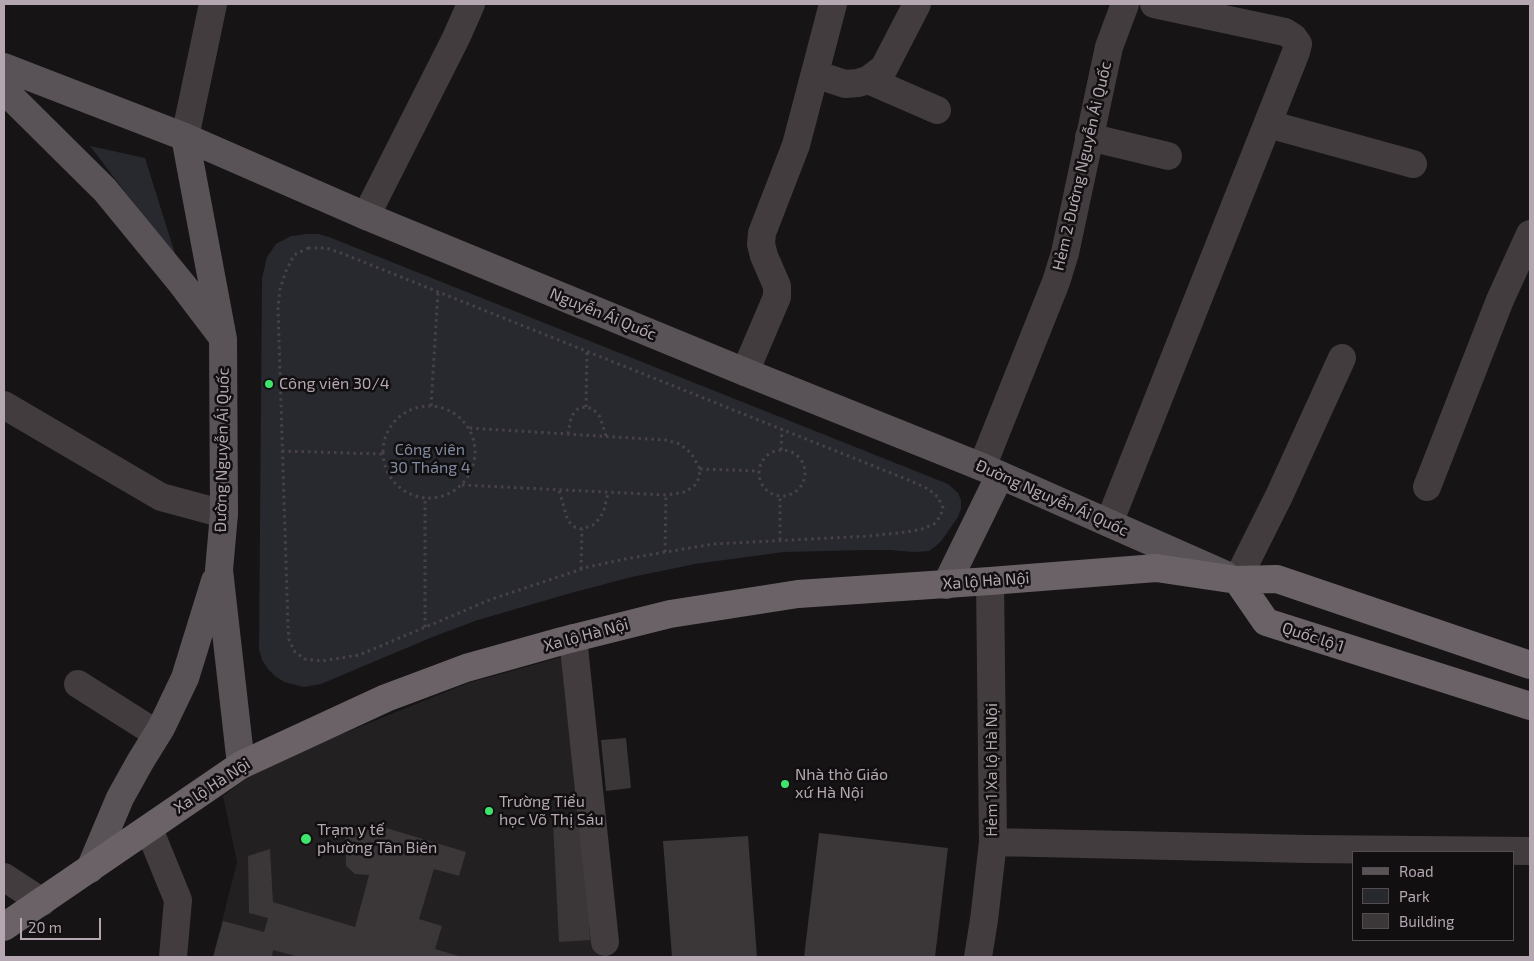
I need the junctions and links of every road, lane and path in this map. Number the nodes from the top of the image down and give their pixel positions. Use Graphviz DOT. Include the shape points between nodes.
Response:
graph roads {
  1 [pos="213,4"];
  2 [pos="471,4"];
  3 [pos="833,4"];
  4 [pos="917,4"];
  5 [pos="1125,4"];
  6 [pos="1154,4"];
  7 [pos="4,67"];
  8 [pos="814,74"];
  9 [pos="868,80"];
  10 [pos="4,90"];
  11 [pos="937,110"];
  12 [pos="1268,124"];
  13 [pos="185,137"];
  14 [pos="1089,137"];
  15 [pos="1168,156"];
  16 [pos="1413,164"];
  17 [pos="366,216"];
  18 [pos="1530,234"];
  19 [pos="438,292"];
  20 [pos="223,339"];
  21 [pos="587,351"];
  22 [pos="1342,358"];
  23 [pos="745,372"];
  24 [pos="4,405"];
  25 [pos="431,406"];
  26 [pos="586,407"];
  27 [pos="865,420"];
  28 [pos="469,428"];
  29 [pos="782,429"];
  30 [pos="568,434"];
  31 [pos="606,436"];
  32 [pos="781,450"];
  33 [pos="282,451"];
  34 [pos="382,454"];
  35 [pos="700,469"];
  36 [pos="758,471"];
  37 [pos="991,471"];
  38 [pos="462,485"];
  39 [pos="1427,487"];
  40 [pos="558,490"];
  41 [pos="608,493"];
  42 [pos="666,495"];
  43 [pos="780,496"];
  44 [pos="425,498"];
  45 [pos="224,514"];
  46 [pos="1109,523"];
  47 [pos="582,529"];
  48 [pos="780,540"];
  49 [pos="665,552"];
  50 [pos="581,569"];
  51 [pos="218,570"];
  52 [pos="1237,580"];
  53 [pos="990,581"];
  54 [pos="946,584"];
  55 [pos="425,627"];
  56 [pos="573,638"];
  57 [pos="1530,665"];
  58 [pos="78,684"];
  59 [pos="1530,706"];
  60 [pos="157,734"];
  61 [pos="241,765"];
  62 [pos="149,829"];
  63 [pos="993,842"];
  64 [pos="1530,851"];
  65 [pos="90,869"];
  66 [pos="4,877"];
  67 [pos="42,902"];
  68 [pos="4,928"];
  69 [pos="605,942"];
  70 [pos="173,957"];
  71 [pos="978,957"];
  1 -- 13 [label="street"];
  2 -- 17 [label="street"];
  3 -- 8 [label="street"];
  4 -- 9 [label="street" via="884,68"];
  5 -- 14 [label="street, Hẻm 2 Đường Nguyễn Ái Quốc" via="1110,47"];
  6 -- 12 [label="street" via="1285,32 1293,37 1298,44 1296,52"];
  7 -- 13 [label="main road"];
  8 -- 9 [label="street" via="845,84"];
  8 -- 23 [label="street" via="796,145 762,233 764,256 777,286 776,297"];
  9 -- 11 [label="street"];
  10 -- 20 [label="main road" via="105,190"];
  12 -- 16 [label="street"];
  12 -- 46 [label="street"];
  13 -- 17 [label="main road, Nguyễn Ái Quốc"];
  13 -- 20 [label="main road, Đường Nguyễn Ái Quốc"];
  14 -- 15 [label="street"];
  14 -- 37 [label="street, Hẻm 2 Đường Nguyễn Ái Quốc" via="1058,274"];
  17 -- 23 [label="main road, Nguyễn Ái Quốc"];
  18 -- 39 [label="street" via="1500,300"];
  19 -- 21 [label="path"];
  19 -- 25 [label="path"];
  19 -- 33 [label="path" via="326,248 308,248 294,255 280,289 278,308"];
  20 -- 45 [label="main road, Đường Nguyễn Ái Quốc"];
  21 -- 26 [label="path"];
  21 -- 29 [label="path"];
  22 -- 52 [label="street"];
  23 -- 27 [label="main road, Nguyễn Ái Quốc"];
  24 -- 45 [label="street" via="161,497"];
  25 -- 28 [label="path" via="446,409 460,417"];
  25 -- 34 [label="path" via="416,407 390,425"];
  26 -- 30 [label="path" via="575,411"];
  26 -- 31 [label="path" via="600,417"];
  27 -- 37 [label="main road, Đường Nguyễn Ái Quốc"];
  28 -- 30 [label="path"];
  28 -- 38 [label="path" via="475,443 475,458 471,473"];
  29 -- 32 [label="path"];
  29 -- 48 [label="path" via="928,489 938,497 943,508 934,524 922,530"];
  30 -- 31 [label="path"];
  31 -- 35 [label="path" via="680,444 691,452"];
  32 -- 36 [label="path" via="770,452"];
  32 -- 43 [label="path" via="799,457 805,470 802,485 797,491"];
  33 -- 34 [label="path"];
  33 -- 55 [label="path" via="288,626 289,640 296,652 305,659 322,662 359,655"];
  34 -- 44 [label="path" via="385,469 393,482 404,492"];
  35 -- 36 [label="path"];
  35 -- 42 [label="path" via="695,485 686,492"];
  36 -- 43 [label="path" via="762,486"];
  37 -- 46 [label="main road, Đường Nguyễn Ái Quốc"];
  37 -- 54 [label="main road"];
  38 -- 40 [label="path"];
  38 -- 44 [label="path" via="449,494"];
  40 -- 41 [label="path"];
  40 -- 47 [label="path" via="568,521"];
  41 -- 42 [label="path"];
  41 -- 47 [label="path" via="600,518 594,526"];
  42 -- 49 [label="path"];
  43 -- 48 [label="path"];
  44 -- 55 [label="path"];
  45 -- 51 [label="main road, Đường Nguyễn Ái Quốc"];
  46 -- 52 [label="main road, Đường Nguyễn Ái Quốc"];
  47 -- 50 [label="path"];
  48 -- 49 [label="path" via="713,544"];
  49 -- 50 [label="path"];
  50 -- 55 [label="path" via="492,599"];
  51 -- 60 [label="main road" via="185,678"];
  51 -- 61 [label="main road, Đường Nguyễn Ái Quốc"];
  52 -- 53 [label="highway, Xa lộ Hà Nội" via="1156,568"];
  52 -- 57 [label="highway" via="1277,579"];
  52 -- 59 [label="highway, Quốc lộ 1" via="1266,622"];
  53 -- 54 [label="highway, Xa lộ Hà Nội"];
  53 -- 63 [label="street, Hẻm 1 Xa lộ Hà Nội"];
  54 -- 56 [label="highway, Xa lộ Hà Nội" via="798,594 670,614"];
  56 -- 61 [label="highway, Xa lộ Hà Nội" via="466,668 386,698"];
  56 -- 69 [label="street"];
  58 -- 60 [label="street"];
  60 -- 65 [label="main road" via="120,798"];
  61 -- 62 [label="highway, Xa lộ Hà Nội"];
  62 -- 65 [label="highway, Xa lộ Hà Nội"];
  62 -- 70 [label="street" via="178,900"];
  63 -- 64 [label="street"];
  63 -- 71 [label="street, Hẻm 1 Xa lộ Hà Nội"];
  65 -- 67 [label="highway, Xa lộ Hà Nội"];
  66 -- 67 [label="street"];
  67 -- 68 [label="highway, Xa lộ Hà Nội"];
}
